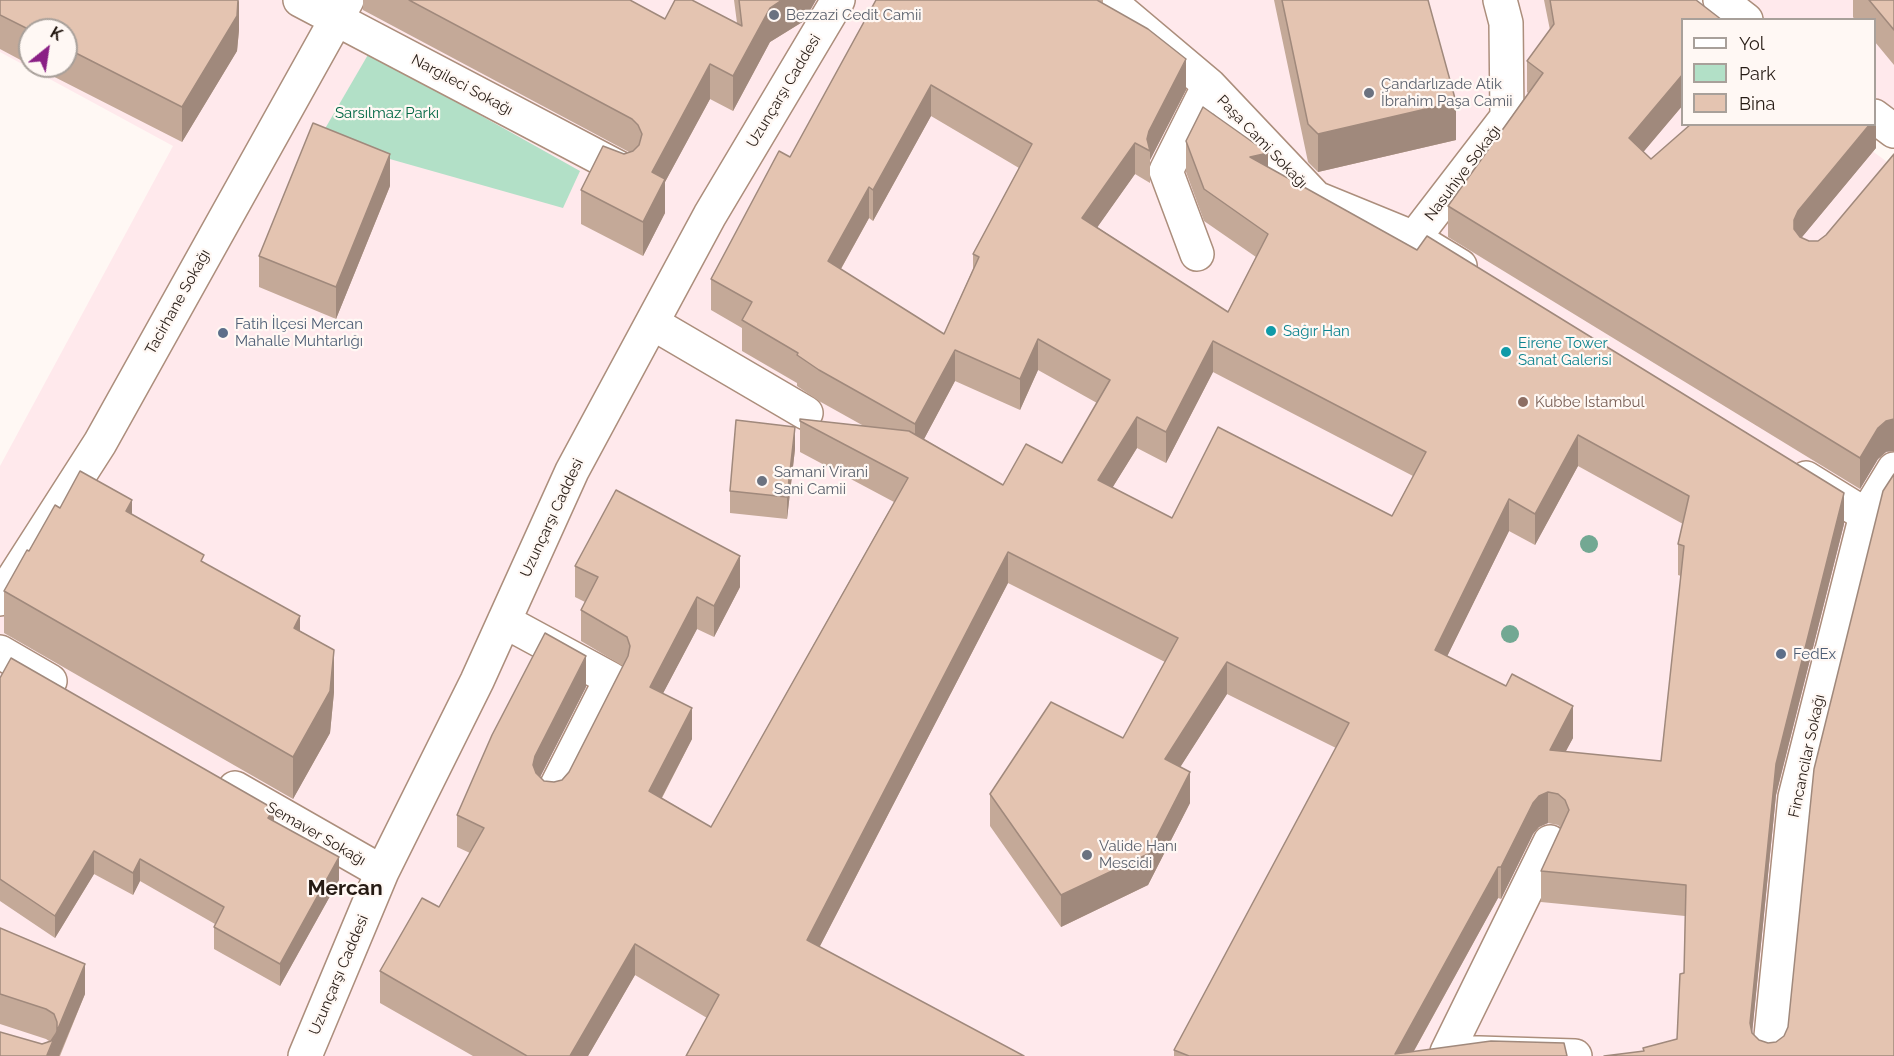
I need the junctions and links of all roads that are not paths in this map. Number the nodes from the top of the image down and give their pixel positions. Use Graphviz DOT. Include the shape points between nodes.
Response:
graph roads {
  1 [pos="300,0"];
  2 [pos="838,0"];
  3 [pos="1108,0"];
  4 [pos="1500,0"];
  5 [pos="1720,0"];
  6 [pos="341,9"];
  7 [pos="1743,18"];
  8 [pos="1209,86"];
  9 [pos="1876,117"];
  10 [pos="1894,131"];
  11 [pos="623,170"];
  12 [pos="1414,238"];
  13 [pos="1197,254"];
  14 [pos="1484,281"];
  15 [pos="654,324"];
  16 [pos="806,413"];
  17 [pos="1785,465"];
  18 [pos="1894,469"];
  19 [pos="1866,515"];
  20 [pos="0,599"];
  21 [pos="504,621"];
  22 [pos="0,652"];
  23 [pos="72,694"];
  24 [pos="207,771"];
  25 [pos="552,795"];
  26 [pos="1550,842"];
  27 [pos="382,872"];
  28 [pos="305,1056"];
  29 [pos="1575,1056"];
  30 [pos="1769,1056"];
  1 -- 6 [label="street, Nargileci Sokağı"];
  2 -- 15 [label="street, Uzunçarşı Caddesi" via="710,215"];
  3 -- 8 [label="street, Paşa Cami Sokağı"];
  4 -- 12 [label="street, Nasuhiye Sokağı" via="1506,22 1507,117"];
  5 -- 7 [label="street"];
  6 -- 11 [label="street, Nargileci Sokağı"];
  6 -- 20 [label="street, Tacirhane Sokağı" via="114,417"];
  8 -- 12 [label="street, Paşa Cami Sokağı" via="1316,198"];
  8 -- 13 [label="street" via="1166,171"];
  9 -- 10 [label="street"];
  12 -- 14 [label="street, Paşa Cami Sokağı"];
  15 -- 16 [label="street"];
  15 -- 21 [label="street, Uzunçarşı Caddesi" via="572,471"];
  17 -- 19 [label="street"];
  18 -- 19 [label="street, Fincancilar Sokağı"];
  19 -- 30 [label="street, Fincancilar Sokağı" via="1795,797"];
  21 -- 25 [label="street" via="611,680"];
  21 -- 27 [label="street, Uzunçarşı Caddesi"];
  22 -- 23 [label="street"];
  24 -- 27 [label="street, Semaver Sokağı"];
  26 -- 29 [label="street" via="1447,1052"];
  27 -- 28 [label="street, Uzunçarşı Caddesi"];
}
